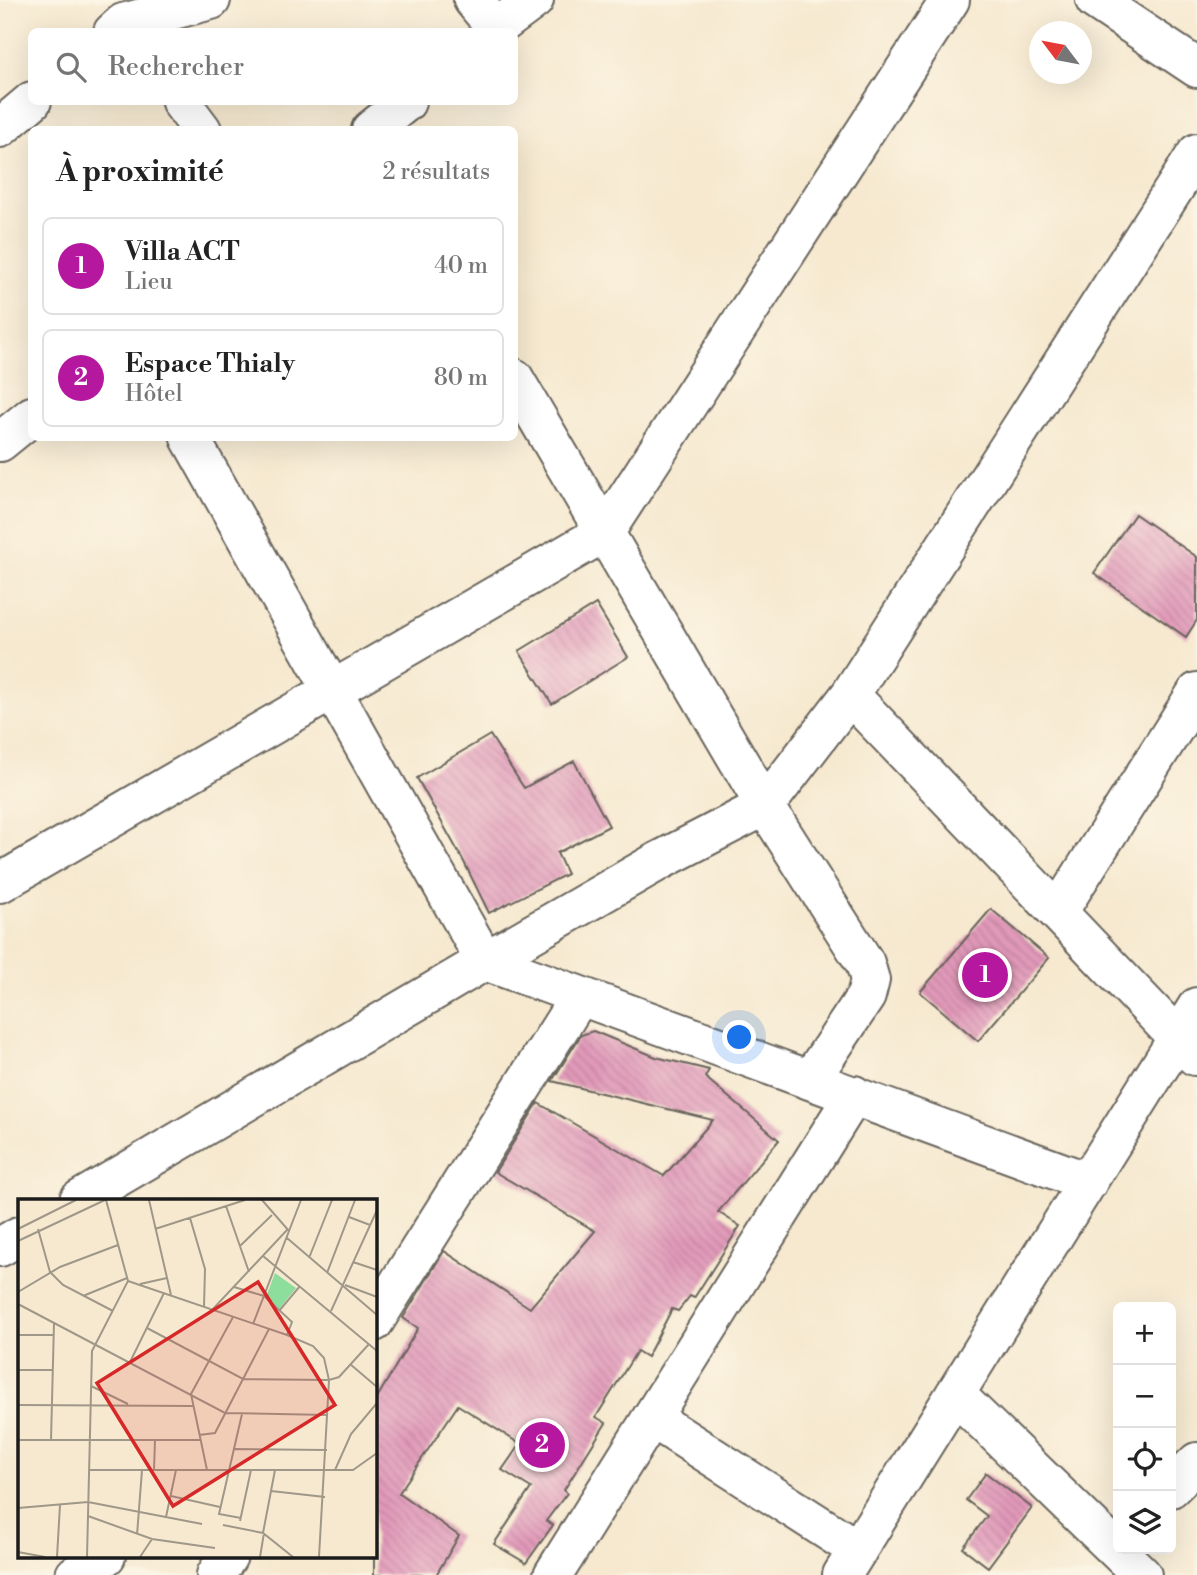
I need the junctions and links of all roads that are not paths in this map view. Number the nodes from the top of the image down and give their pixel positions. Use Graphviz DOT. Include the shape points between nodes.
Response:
graph roads {
  1 [pos="211,0"];
  2 [pos="534,0"];
  3 [pos="950,0"];
  4 [pos="1095,0"];
  5 [pos="487,20"];
  6 [pos="118,22"];
  7 [pos="1197,68"];
  8 [pos="28,104"];
  9 [pos="183,105"];
  10 [pos="401,105"];
  11 [pos="199,126"];
  12 [pos="376,126"];
  13 [pos="0,128"];
  14 [pos="1197,153"];
  15 [pos="518,385"];
  16 [pos="28,419"];
  17 [pos="192,441"];
  18 [pos="0,442"];
  19 [pos="605,532"];
  20 [pos="332,690"];
  21 [pos="1197,692"];
  22 [pos="850,695"];
  23 [pos="765,806"];
  24 [pos="0,883"];
  25 [pos="1058,912"];
  26 [pos="485,961"];
  27 [pos="580,996"];
  28 [pos="1190,1034"];
  29 [pos="810,1080"];
  30 [pos="854,1095"];
  31 [pos="1088,1182"];
  32 [pos="81,1199"];
  33 [pos="18,1237"];
  34 [pos="0,1247"];
  35 [pos="376,1319"];
  36 [pos="955,1394"];
  37 [pos="652,1418"];
  38 [pos="1197,1462"];
  39 [pos="1176,1483"];
  40 [pos="1113,1542"];
  41 [pos="1124,1554"];
  42 [pos="103,1558"];
  43 [pos="227,1558"];
  44 [pos="850,1563"];
  45 [pos="75,1575"];
  46 [pos="216,1575"];
  47 [pos="553,1575"];
  48 [pos="1142,1575"];
  1 -- 6 [label="street"];
  2 -- 5 [label="street"];
  3 -- 19 [label="street"];
  4 -- 7 [label="street"];
  8 -- 13 [label="street"];
  9 -- 11 [label="street"];
  10 -- 12 [label="street"];
  14 -- 22 [label="street"];
  15 -- 19 [label="street"];
  16 -- 18 [label="street"];
  17 -- 20 [label="street"];
  19 -- 20 [label="street"];
  19 -- 23 [label="street"];
  20 -- 24 [label="street"];
  20 -- 26 [label="street"];
  21 -- 25 [label="street"];
  22 -- 23 [label="street"];
  22 -- 25 [label="street"];
  23 -- 26 [label="street"];
  23 -- 29 [label="street" via="865,964 870,980 866,996"];
  25 -- 28 [label="street"];
  26 -- 27 [label="street"];
  26 -- 32 [label="street"];
  27 -- 29 [label="street"];
  27 -- 35 [label="street"];
  28 -- 31 [label="street"];
  29 -- 30 [label="street"];
  30 -- 31 [label="street"];
  30 -- 37 [label="street"];
  31 -- 36 [label="street"];
  33 -- 34 [label="street"];
  36 -- 40 [label="street"];
  36 -- 44 [label="street"];
  37 -- 44 [label="street"];
  37 -- 47 [label="street"];
  38 -- 39 [label="street"];
  41 -- 48 [label="street"];
  42 -- 45 [label="street"];
  43 -- 46 [label="street"];
}
